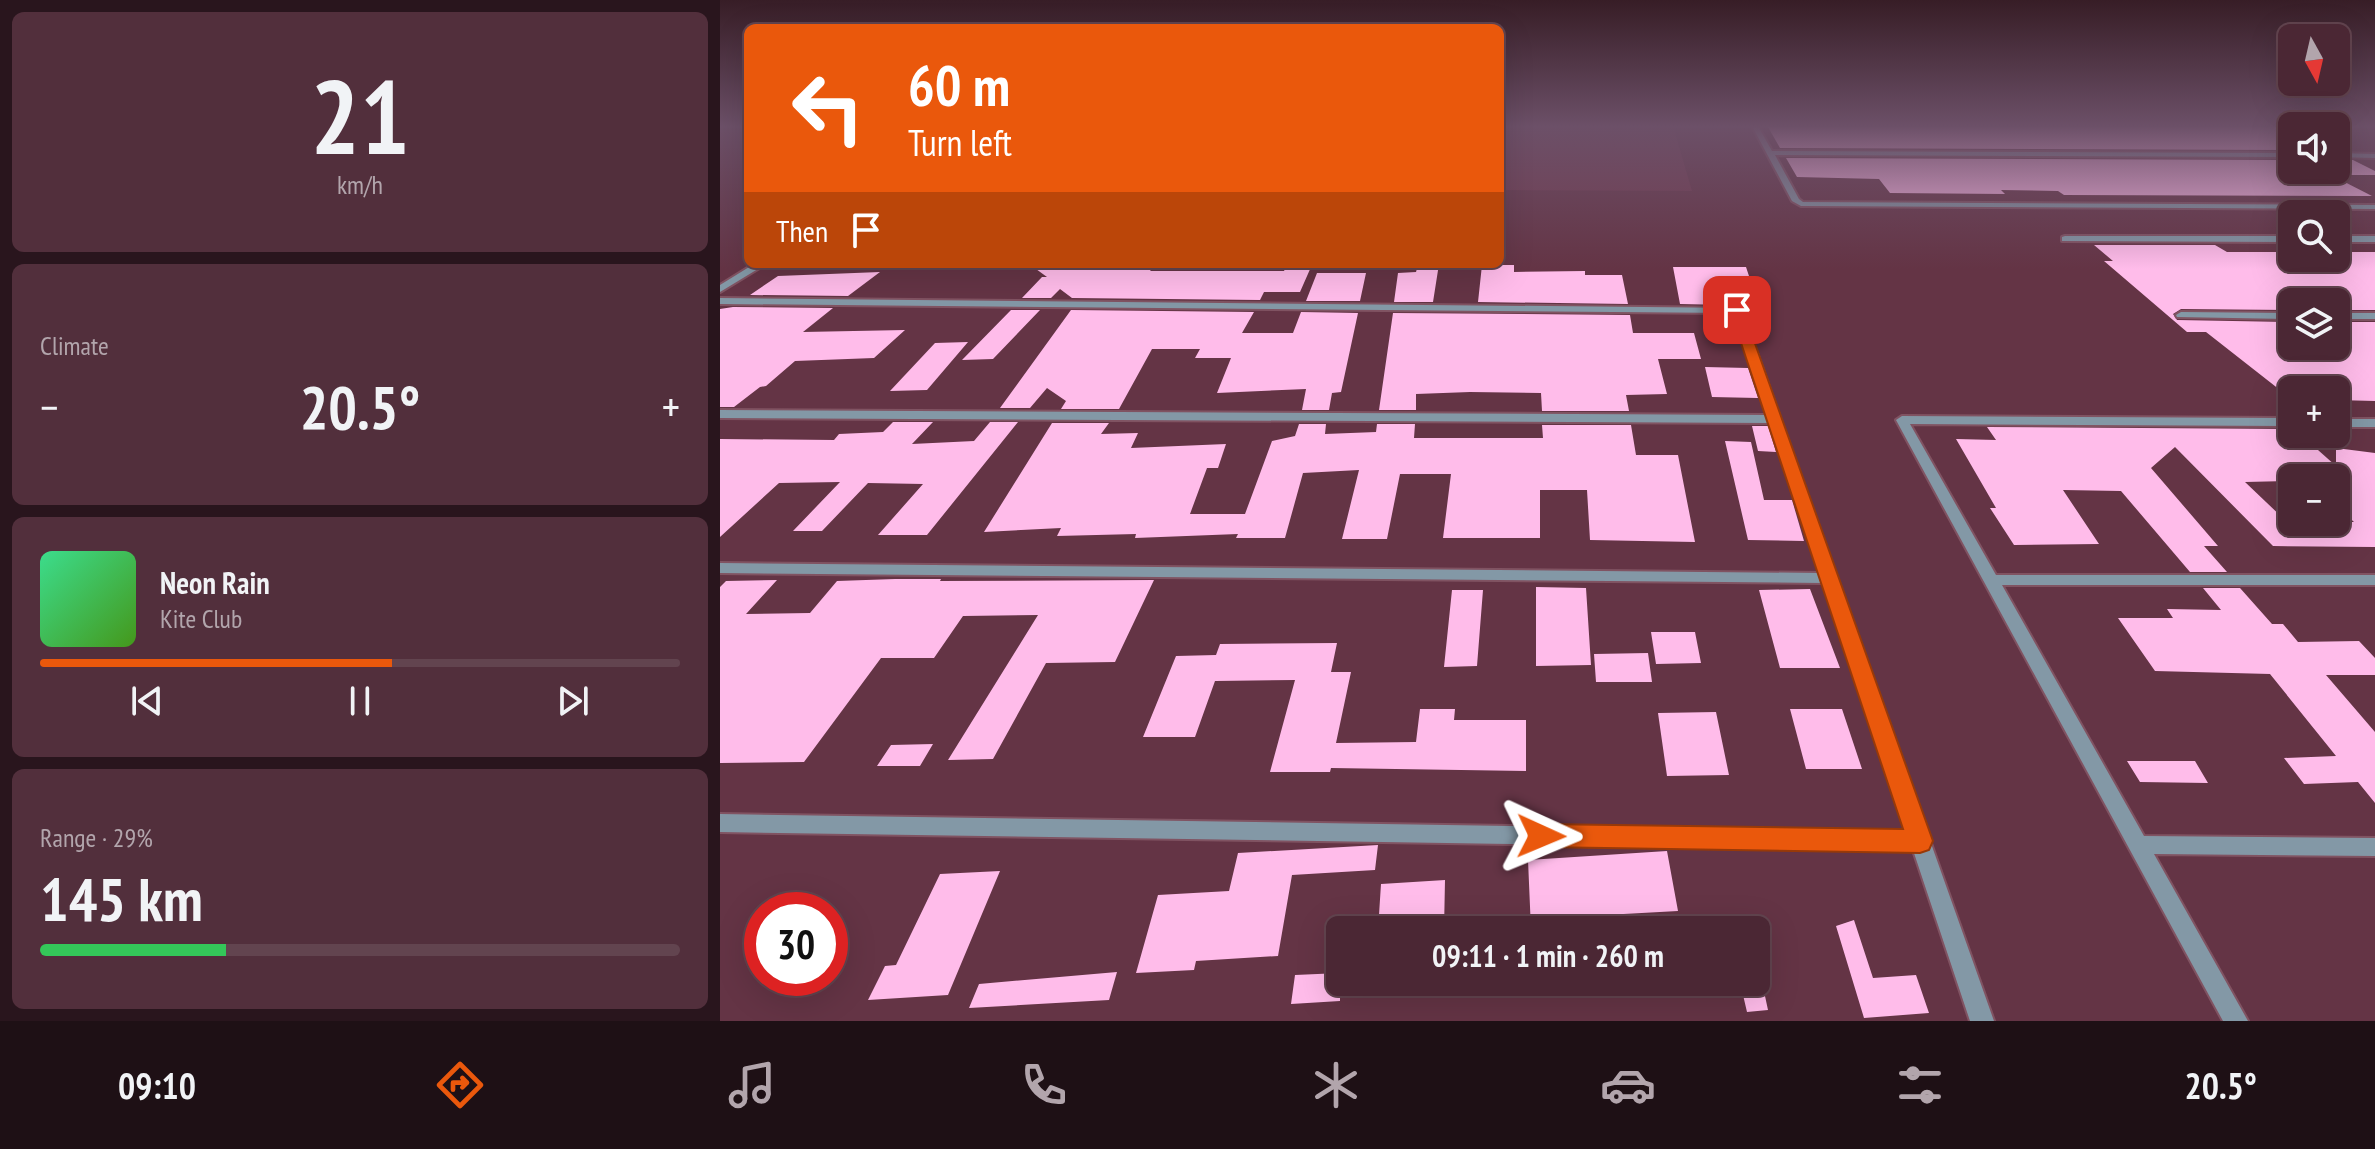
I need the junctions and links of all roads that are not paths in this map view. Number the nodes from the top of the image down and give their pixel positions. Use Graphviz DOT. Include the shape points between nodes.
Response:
graph roads {
  1 [pos="1782,174"];
  2 [pos="2375,207"];
  3 [pos="2065,239"];
  4 [pos="2278,239"];
  5 [pos="2350,239"];
  6 [pos="2375,239"];
  7 [pos="754,268"];
  8 [pos="720,289"];
  9 [pos="720,301"];
  10 [pos="2181,315"];
  11 [pos="2278,316"];
  12 [pos="2350,316"];
  13 [pos="2375,316"];
  14 [pos="720,414"];
  15 [pos="1774,419"];
  16 [pos="2278,422"];
  17 [pos="2350,423"];
  18 [pos="2375,423"];
  19 [pos="720,568"];
  20 [pos="1829,578"];
  21 [pos="1991,580"];
  22 [pos="2375,580"];
  23 [pos="720,823"];
  24 [pos="1920,841"];
  25 [pos="2138,845"];
  26 [pos="2375,847"];
  27 [pos="1982,1021"];
  28 [pos="2236,1021"];
  1 -- 2 [label="street" via="1801,204"];
  3 -- 4 [label="street"];
  5 -- 6 [label="street"];
  7 -- 8 [label="street"];
  9 -- 15 [label="street" via="1737,310"];
  10 -- 11 [label="street"];
  12 -- 13 [label="street"];
  14 -- 15 [label="street"];
  15 -- 20 [label="street"];
  16 -- 21 [label="street" via="1902,420"];
  17 -- 18 [label="street"];
  19 -- 20 [label="street"];
  20 -- 24 [label="street"];
  21 -- 22 [label="street"];
  21 -- 25 [label="street"];
  23 -- 24 [label="street"];
  24 -- 27 [label="street"];
  25 -- 26 [label="street"];
  25 -- 28 [label="street"];
}
